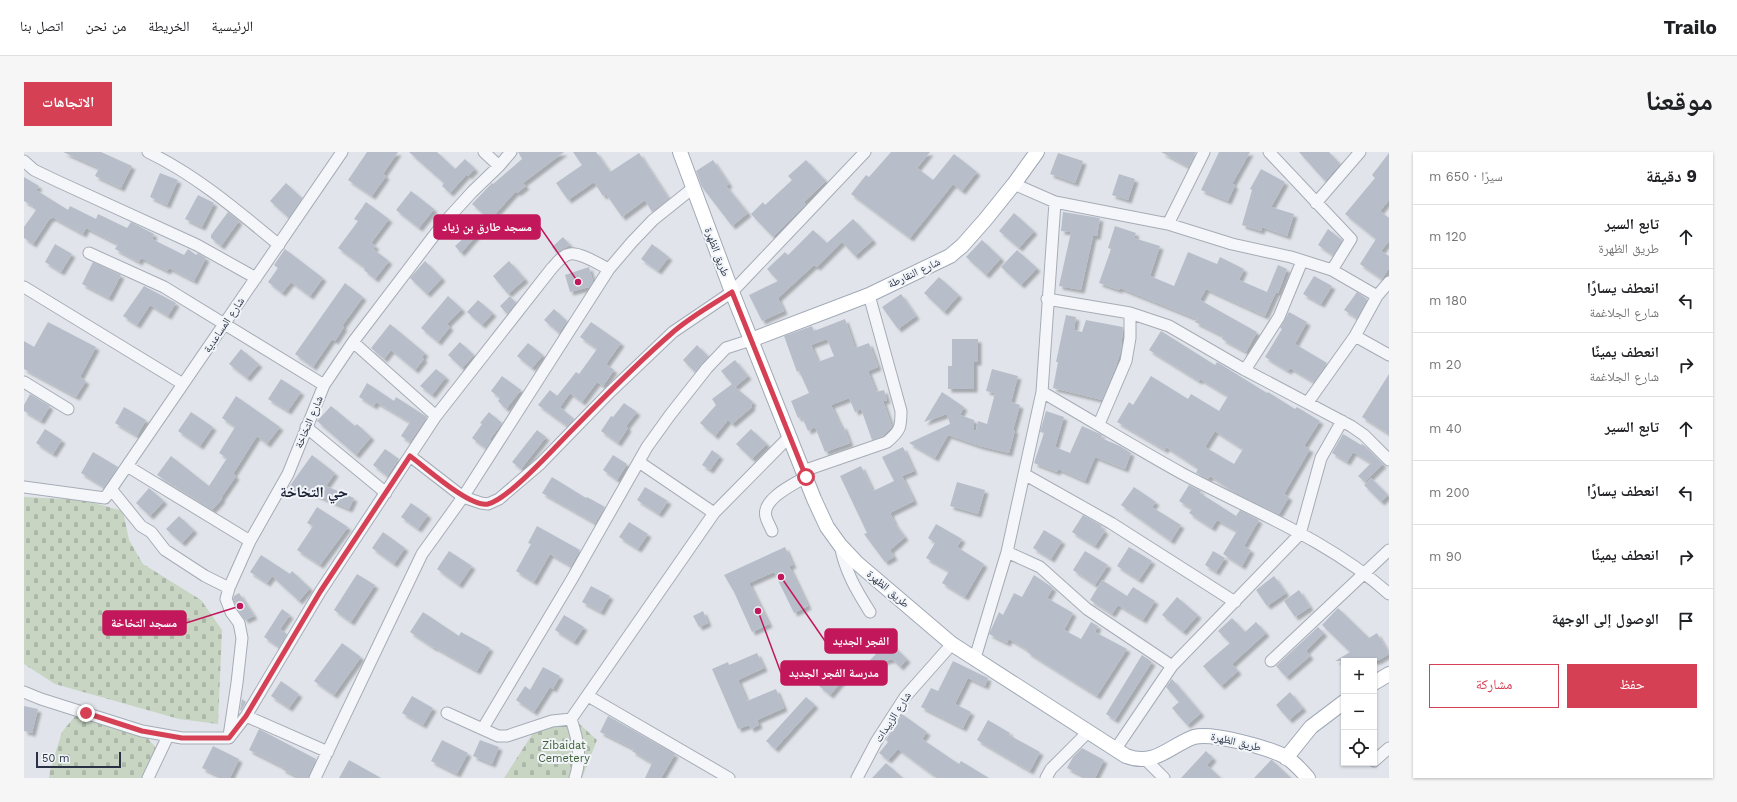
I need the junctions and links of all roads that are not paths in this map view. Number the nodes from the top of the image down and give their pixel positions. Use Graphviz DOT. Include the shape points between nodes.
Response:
graph roads {
  1 [pos="148,152"];
  2 [pos="342,152"];
  3 [pos="484,152"];
  4 [pos="511,152"];
  5 [pos="680,152"];
  6 [pos="866,152"];
  7 [pos="1037,152"];
  8 [pos="1204,152"];
  9 [pos="1269,152"];
  10 [pos="1360,152"];
  11 [pos="24,161"];
  12 [pos="499,166"];
  13 [pos="1014,184"];
  14 [pos="693,188"];
  15 [pos="1055,202"];
  16 [pos="1316,203"];
  17 [pos="1168,224"];
  18 [pos="279,245"];
  19 [pos="89,254"];
  20 [pos="1302,261"];
  21 [pos="609,269"];
  22 [pos="1332,270"];
  23 [pos="256,278"];
  24 [pos="1389,282"];
  25 [pos="24,287"];
  26 [pos="732,292"];
  27 [pos="869,295"];
  28 [pos="1377,296"];
  29 [pos="1048,299"];
  30 [pos="1130,313"];
  31 [pos="224,324"];
  32 [pos="1355,336"];
  33 [pos="751,340"];
  34 [pos="353,342"];
  35 [pos="1389,355"];
  36 [pos="1244,370"];
  37 [pos="24,382"];
  38 [pos="183,384"];
  39 [pos="324,386"];
  40 [pos="1042,392"];
  41 [pos="1308,402"];
  42 [pos="68,409"];
  43 [pos="436,416"];
  44 [pos="1342,421"];
  45 [pos="1099,424"];
  46 [pos="306,427"];
  47 [pos="790,436"];
  48 [pos="410,456"];
  49 [pos="1389,460"];
  50 [pos="639,462"];
  51 [pos="127,466"];
  52 [pos="805,474"];
  53 [pos="1024,474"];
  54 [pos="24,487"];
  55 [pos="386,493"];
  56 [pos="108,494"];
  57 [pos="463,497"];
  58 [pos="714,513"];
  59 [pos="772,531"];
  60 [pos="1300,534"];
  61 [pos="250,541"];
  62 [pos="840,545"];
  63 [pos="1389,550"];
  64 [pos="1007,552"];
  65 [pos="1364,575"];
  66 [pos="229,588"];
  67 [pos="1389,594"];
  68 [pos="1235,602"];
  69 [pos="870,612"];
  70 [pos="952,644"];
  71 [pos="975,658"];
  72 [pos="1270,661"];
  73 [pos="1172,666"];
  74 [pos="1389,674"];
  75 [pos="1377,681"];
  76 [pos="24,692"];
  77 [pos="588,696"];
  78 [pos="1341,704"];
  79 [pos="447,713"];
  80 [pos="246,716"];
  81 [pos="571,719"];
  82 [pos="483,728"];
  83 [pos="1088,732"];
  84 [pos="168,736"];
  85 [pos="229,738"];
  86 [pos="1389,748"];
  87 [pos="1115,750"];
  88 [pos="328,752"];
  89 [pos="1286,758"];
  90 [pos="1377,758"];
  91 [pos="1145,760"];
  92 [pos="148,778"];
  93 [pos="316,778"];
  94 [pos="575,778"];
  95 [pos="729,778"];
  96 [pos="857,778"];
  97 [pos="1046,778"];
  98 [pos="1164,778"];
  99 [pos="1308,778"];
  1 -- 18 [label="street" via="226,202"];
  2 -- 18 [label="street, شارع المساعدية"];
  3 -- 12 [label="street"];
  4 -- 12 [label="street, شارع التخاخة"];
  5 -- 14 [label="main road, طريق الظهرة"];
  6 -- 26 [label="street"];
  7 -- 13 [label="main road, شارع النقارطة"];
  8 -- 17 [label="street"];
  9 -- 16 [label="street"];
  10 -- 16 [label="street"];
  11 -- 23 [label="street" via="34,170 57,182 197,245"];
  12 -- 34 [label="street, شارع التخاخة" via="442,225"];
  13 -- 15 [label="street"];
  13 -- 27 [label="main road, شارع النقارطة" via="962,246 950,256"];
  14 -- 21 [label="street" via="653,220"];
  14 -- 26 [label="main road, طريق الظهرة"];
  15 -- 17 [label="street"];
  15 -- 29 [label="street"];
  16 -- 22 [label="street" via="1351,239"];
  17 -- 20 [label="street" via="1232,244"];
  18 -- 23 [label="street, شارع المساعدية"];
  19 -- 31 [label="street" via="164,287"];
  20 -- 22 [label="street"];
  20 -- 36 [label="street" via="1278,317"];
  21 -- 43 [label="street" via="570,253 562,258"];
  21 -- 57 [label="street"];
  22 -- 28 [label="street"];
  23 -- 31 [label="street, شارع المساعدية"];
  24 -- 28 [label="street"];
  25 -- 38 [label="street"];
  26 -- 33 [label="main road, طريق الظهرة"];
  26 -- 57 [label="street" via="673,332 540,464 498,499 488,504 480,504"];
  27 -- 33 [label="main road, شارع النقارطة"];
  27 -- 52 [label="street" via="901,411 898,433 887,442"];
  28 -- 32 [label="street"];
  29 -- 30 [label="street"];
  29 -- 40 [label="street"];
  30 -- 36 [label="street" via="1169,326"];
  30 -- 45 [label="street" via="1130,338 1126,361"];
  31 -- 38 [label="street, شارع المساعدية"];
  31 -- 39 [label="street"];
  32 -- 35 [label="street"];
  32 -- 41 [label="street"];
  33 -- 47 [label="main road, طريق الظهرة"];
  33 -- 50 [label="street" via="726,348 707,368 670,415"];
  34 -- 39 [label="street, شارع التخاخة"];
  34 -- 43 [label="street"];
  36 -- 41 [label="street"];
  37 -- 42 [label="street"];
  38 -- 51 [label="street, شارع المساعدية"];
  39 -- 46 [label="street, شارع التخاخة"];
  40 -- 45 [label="street"];
  40 -- 53 [label="street"];
  41 -- 44 [label="street"];
  43 -- 48 [label="street"];
  44 -- 49 [label="street" via="1364,435"];
  44 -- 60 [label="street" via="1321,458"];
  45 -- 60 [label="street" via="1183,474"];
  46 -- 55 [label="street"];
  46 -- 61 [label="street, شارع التخاخة" via="288,474"];
  47 -- 52 [label="main road, طريق الظهرة"];
  47 -- 58 [label="street"];
  48 -- 55 [label="street"];
  48 -- 57 [label="street"];
  50 -- 58 [label="street"];
  50 -- 82 [label="street"];
  51 -- 56 [label="street, شارع المساعدية"];
  51 -- 61 [label="street"];
  52 -- 59 [label="street" via="767,506 766,517"];
  52 -- 62 [label="main road, طريق الظهرة" via="827,526"];
  53 -- 64 [label="street"];
  53 -- 68 [label="street" via="1111,524"];
  54 -- 56 [label="street"];
  55 -- 80 [label="street" via="320,592"];
  56 -- 66 [label="street" via="141,526 151,532 165,550"];
  57 -- 88 [label="street" via="422,554"];
  58 -- 77 [label="street"];
  60 -- 65 [label="street"];
  60 -- 68 [label="street"];
  61 -- 66 [label="street, شارع التخاخة"];
  62 -- 69 [label="street" via="852,584"];
  62 -- 70 [label="main road, طريق الظهرة" via="857,564"];
  63 -- 65 [label="street"];
  64 -- 71 [label="street"];
  64 -- 73 [label="street" via="1040,567 1087,609"];
  65 -- 67 [label="street"];
  65 -- 72 [label="street"];
  66 -- 85 [label="street, شارع التخاخة" via="226,599 239,623 242,638"];
  68 -- 73 [label="street"];
  70 -- 71 [label="main road, طريق الظهرة"];
  70 -- 96 [label="street, شارع الزبيدات" via="905,697 876,742"];
  71 -- 83 [label="main road, طريق الظهرة"];
  73 -- 87 [label="street"];
  74 -- 75 [label="main road"];
  76 -- 84 [label="street" via="41,700 142,731"];
  77 -- 81 [label="street"];
  77 -- 95 [label="street"];
  78 -- 89 [label="main road" via="1311,727"];
  79 -- 82 [label="street"];
  80 -- 85 [label="street"];
  80 -- 88 [label="street"];
  81 -- 82 [label="street" via="552,721 507,736 498,736"];
  81 -- 94 [label="street" via="580,755"];
  83 -- 87 [label="main road, طريق الظهرة"];
  83 -- 97 [label="street" via="1051,769"];
  84 -- 85 [label="street"];
  84 -- 92 [label="street"];
  86 -- 90 [label="street"];
  87 -- 91 [label="main road, طريق الظهرة" via="1132,758"];
  88 -- 93 [label="street"];
  89 -- 91 [label="main road, طريق الظهرة" via="1267,750 1206,735 1193,738"];
  89 -- 99 [label="main road, طريق الظهرة"];
  91 -- 98 [label="street"];
}
